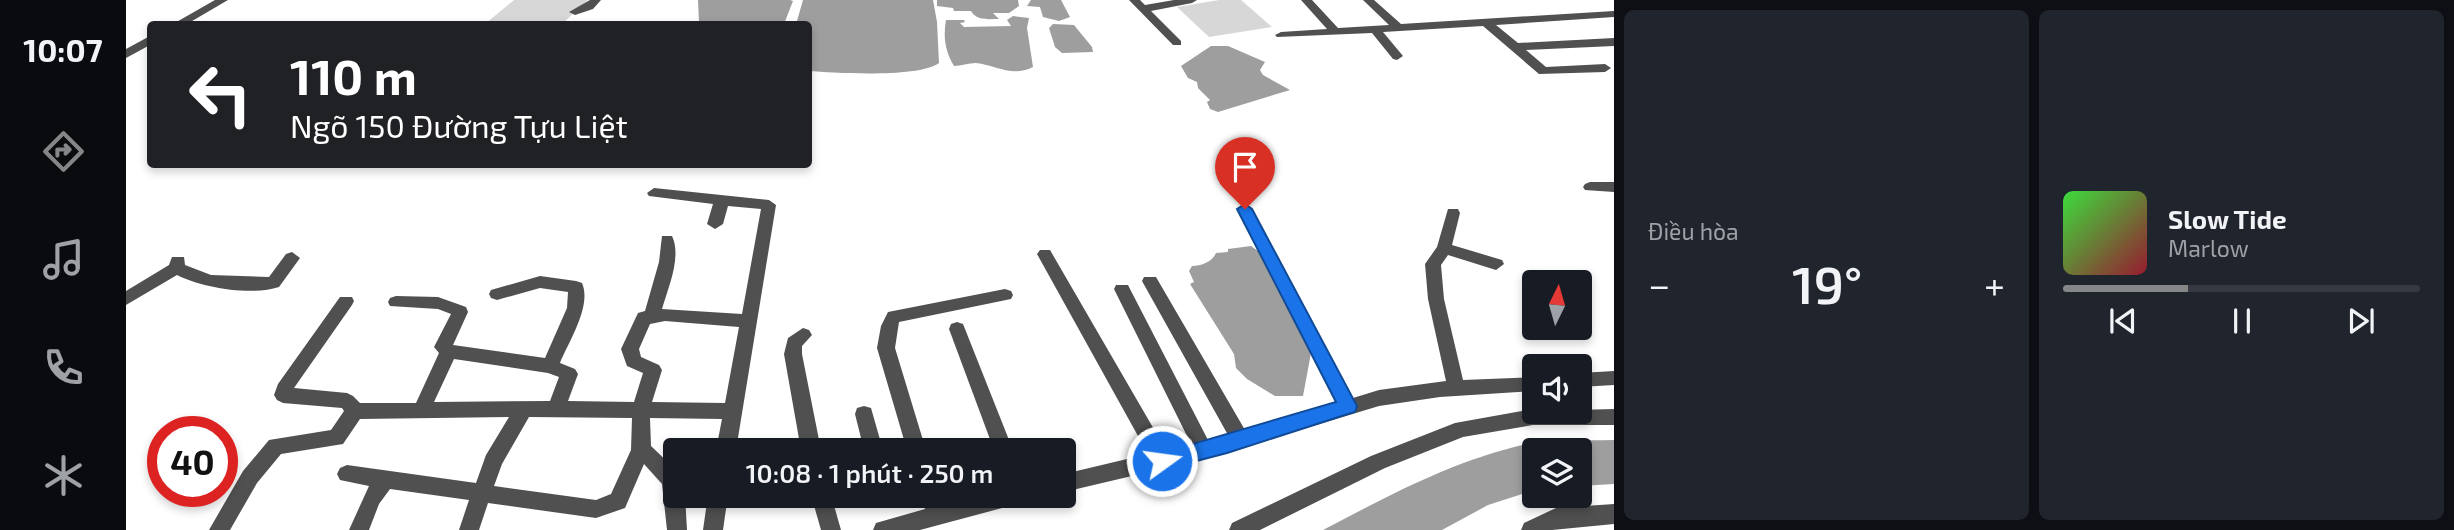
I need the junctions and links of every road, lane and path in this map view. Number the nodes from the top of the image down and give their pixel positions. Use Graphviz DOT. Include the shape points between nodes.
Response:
graph roads {
  1 [pos="223,0"];
  2 [pos="596,0"];
  3 [pos="1192,0"];
  4 [pos="1306,0"];
  5 [pos="1368,0"];
  6 [pos="1605,0"];
  7 [pos="1138,4"];
  8 [pos="1614,6"];
  9 [pos="575,12"];
  10 [pos="1614,14"];
  11 [pos="184,21"];
  12 [pos="1486,22"];
  13 [pos="1397,26"];
  14 [pos="1374,29"];
  15 [pos="1335,32"];
  16 [pos="1281,35"];
  17 [pos="147,42"];
  18 [pos="1614,42"];
  19 [pos="1177,43"];
  20 [pos="1575,44"];
  21 [pos="1515,47"];
  22 [pos="126,54"];
  23 [pos="1397,56"];
  24 [pos="1610,70"];
  25 [pos="1590,187"];
  26 [pos="1614,187"];
  27 [pos="654,193"];
  28 [pos="722,200"];
  29 [pos="1245,209"];
  30 [pos="1453,213"];
  31 [pos="715,224"];
  32 [pos="667,240"];
  33 [pos="1444,248"];
  34 [pos="1045,254"];
  35 [pos="292,258"];
  36 [pos="1496,264"];
  37 [pos="1150,281"];
  38 [pos="1122,289"];
  39 [pos="497,294"];
  40 [pos="1005,295"];
  41 [pos="126,299"];
  42 [pos="346,301"];
  43 [pos="397,302"];
  44 [pos="652,317"];
  45 [pos="750,321"];
  46 [pos="957,329"];
  47 [pos="803,335"];
  48 [pos="449,351"];
  49 [pos="550,366"];
  50 [pos="1614,378"];
  51 [pos="1592,379"];
  52 [pos="1522,385"];
  53 [pos="1456,388"];
  54 [pos="1348,406"];
  55 [pos="524,409"];
  56 [pos="556,409"];
  57 [pos="641,410"];
  58 [pos="355,411"];
  59 [pos="421,411"];
  60 [pos="732,411"];
  61 [pos="864,414"];
  62 [pos="1614,417"];
  63 [pos="728,438"];
  64 [pos="809,438"];
  65 [pos="871,438"];
  66 [pos="913,438"];
  67 [pos="999,438"];
  68 [pos="1241,440"];
  69 [pos="641,450"];
  70 [pos="1203,450"];
  71 [pos="1162,461"];
  72 [pos="347,474"];
  73 [pos="1076,480"];
  74 [pos="384,482"];
  75 [pos="481,492"];
  76 [pos="716,508"];
  77 [pos="828,508"];
  78 [pos="928,508"];
  79 [pos="1614,514"];
  80 [pos="219,530"];
  81 [pos="359,530"];
  82 [pos="470,530"];
  83 [pos="677,530"];
  84 [pos="713,530"];
  85 [pos="831,530"];
  86 [pos="883,530"];
  87 [pos="1239,530"];
  88 [pos="1531,530"];
  1 -- 11 [label="street"];
  2 -- 9 [label="street"];
  3 -- 7 [label="street"];
  4 -- 15 [label="street"];
  5 -- 13 [label="street"];
  6 -- 8 [label="street"];
  7 -- 19 [label="street"];
  10 -- 12 [label="street"];
  12 -- 13 [label="street"];
  12 -- 21 [label="street"];
  13 -- 14 [label="street"];
  14 -- 15 [label="street"];
  14 -- 23 [label="street"];
  15 -- 16 [label="street"];
  17 -- 22 [label="street"];
  18 -- 20 [label="street"];
  20 -- 21 [label="street"];
  20 -- 24 [label="street"];
  21 -- 24 [label="street" via="1543,71"];
  25 -- 26 [label="street"];
  27 -- 28 [label="street"];
  28 -- 31 [label="street"];
  28 -- 45 [label="street" via="769,205"];
  29 -- 54 [label="street"];
  30 -- 33 [label="street"];
  32 -- 44 [label="street" via="667,262"];
  33 -- 36 [label="street"];
  33 -- 53 [label="street" via="1433,264 1436,299"];
  34 -- 71 [label="street"];
  35 -- 41 [label="street" via="274,283 206,282 177,264"];
  37 -- 68 [label="street"];
  38 -- 70 [label="street"];
  39 -- 49 [label="street" via="540,282 576,287 575,308"];
  40 -- 66 [label="street" via="894,317 886,348"];
  42 -- 58 [label="street" via="283,395 347,401"];
  43 -- 48 [label="street" via="457,308 460,312 443,347"];
  44 -- 45 [label="street"];
  44 -- 57 [label="street" via="644,318 630,349 633,361 653,370"];
  45 -- 60 [label="street"];
  46 -- 67 [label="street"];
  47 -- 64 [label="street" via="794,342 793,354"];
  48 -- 49 [label="street"];
  48 -- 59 [label="street"];
  49 -- 56 [label="street" via="569,374"];
  50 -- 51 [label="street"];
  52 -- 53 [label="street"];
  53 -- 54 [label="street"];
  54 -- 68 [label="street"];
  55 -- 56 [label="street"];
  55 -- 59 [label="street"];
  55 -- 75 [label="street" via="493,461"];
  56 -- 57 [label="street"];
  57 -- 60 [label="street"];
  57 -- 69 [label="street"];
  58 -- 59 [label="street"];
  58 -- 80 [label="street" via="336,438 276,446 250,477"];
  60 -- 63 [label="street"];
  61 -- 65 [label="street"];
  62 -- 87 [label="street" via="1533,417 1462,429 1378,462"];
  68 -- 70 [label="street"];
  69 -- 75 [label="street" via="618,501 596,509"];
  69 -- 83 [label="street" via="664,466 673,484"];
  70 -- 71 [label="street"];
  71 -- 73 [label="street"];
  72 -- 74 [label="street"];
  74 -- 75 [label="street"];
  74 -- 81 [label="street" via="371,499"];
  75 -- 82 [label="street"];
  76 -- 84 [label="street"];
  77 -- 85 [label="street"];
  78 -- 86 [label="street"];
  79 -- 88 [label="street" via="1556,518"];
}
